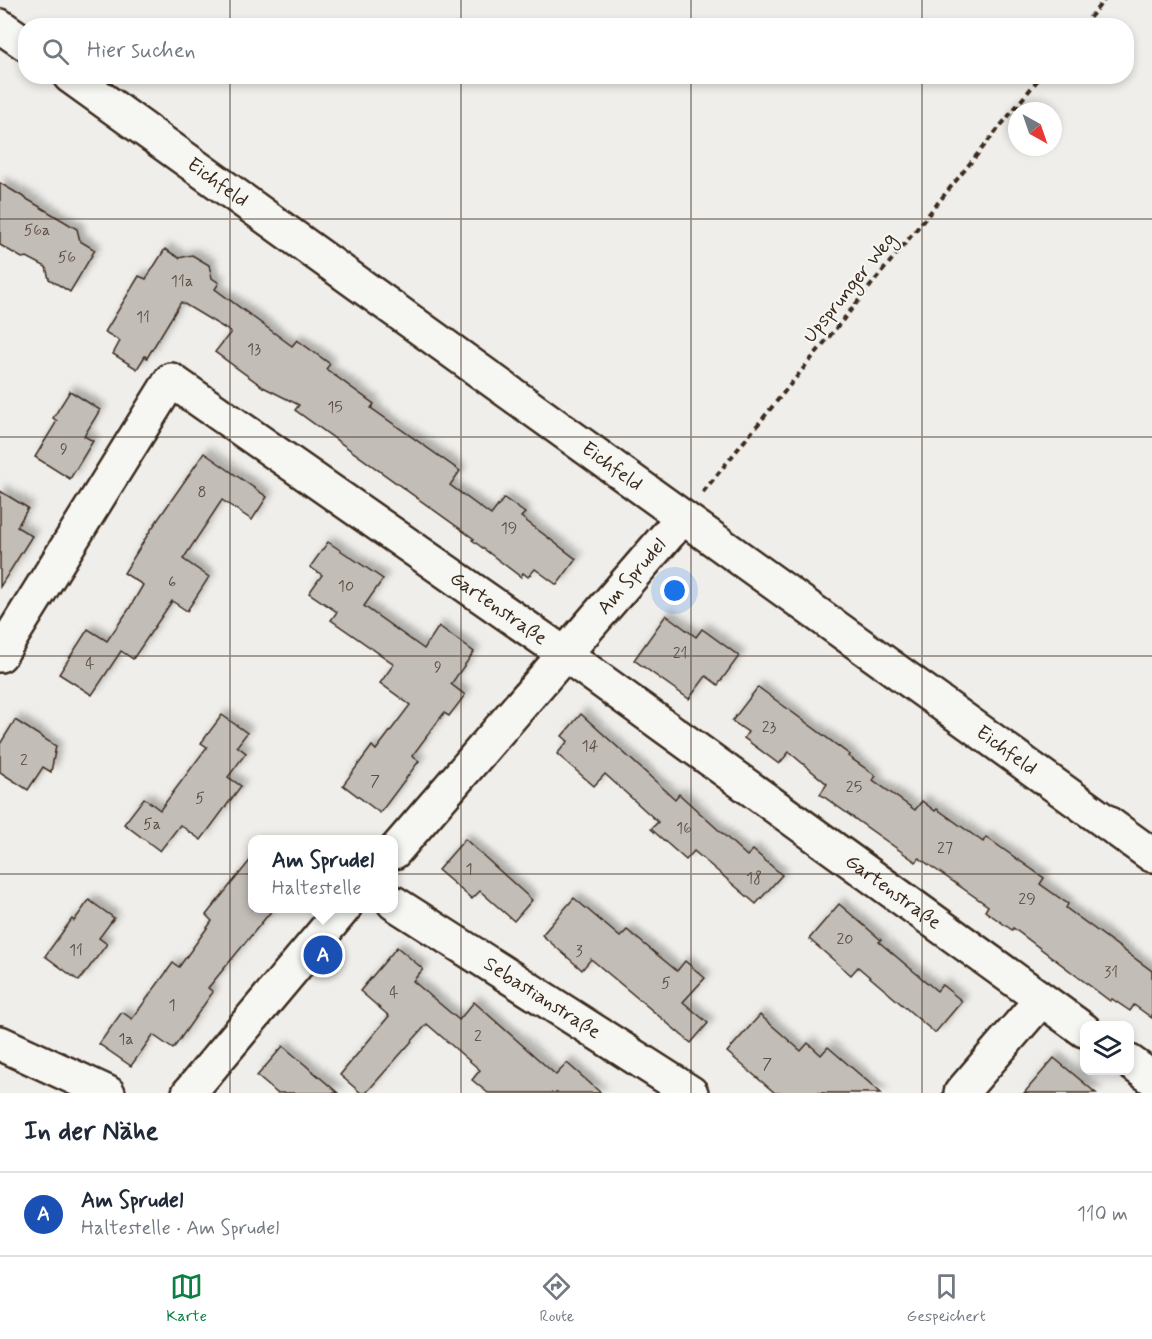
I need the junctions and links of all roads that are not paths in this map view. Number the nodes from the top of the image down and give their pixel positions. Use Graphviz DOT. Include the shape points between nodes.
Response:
graph roads {
  1 [pos="0,26"];
  2 [pos="18,38"];
  3 [pos="81,84"];
  4 [pos="682,518"];
  5 [pos="0,655"];
  6 [pos="566,655"];
  7 [pos="398,846"];
  8 [pos="1152,855"];
  9 [pos="398,906"];
  10 [pos="341,913"];
  11 [pos="1041,999"];
  12 [pos="1080,1027"];
  13 [pos="0,1043"];
  14 [pos="1134,1065"];
  15 [pos="1152,1078"];
  16 [pos="108,1093"];
  17 [pos="189,1093"];
  18 [pos="691,1093"];
  19 [pos="961,1093"];
  1 -- 2 [label="street"];
  3 -- 4 [label="street, Eichfeld"];
  4 -- 6 [label="street, Am Sprudel"];
  4 -- 8 [label="street, Eichfeld"];
  5 -- 6 [label="street, Gartenstraße" via="171,380"];
  6 -- 7 [label="street, Am Sprudel"];
  6 -- 11 [label="street, Gartenstraße"];
  9 -- 18 [label="street, Sebastianstraße"];
  10 -- 17 [label="street"];
  11 -- 12 [label="street, Gartenstraße"];
  11 -- 19 [label="street"];
  13 -- 16 [label="street"];
  14 -- 15 [label="street"];
}
